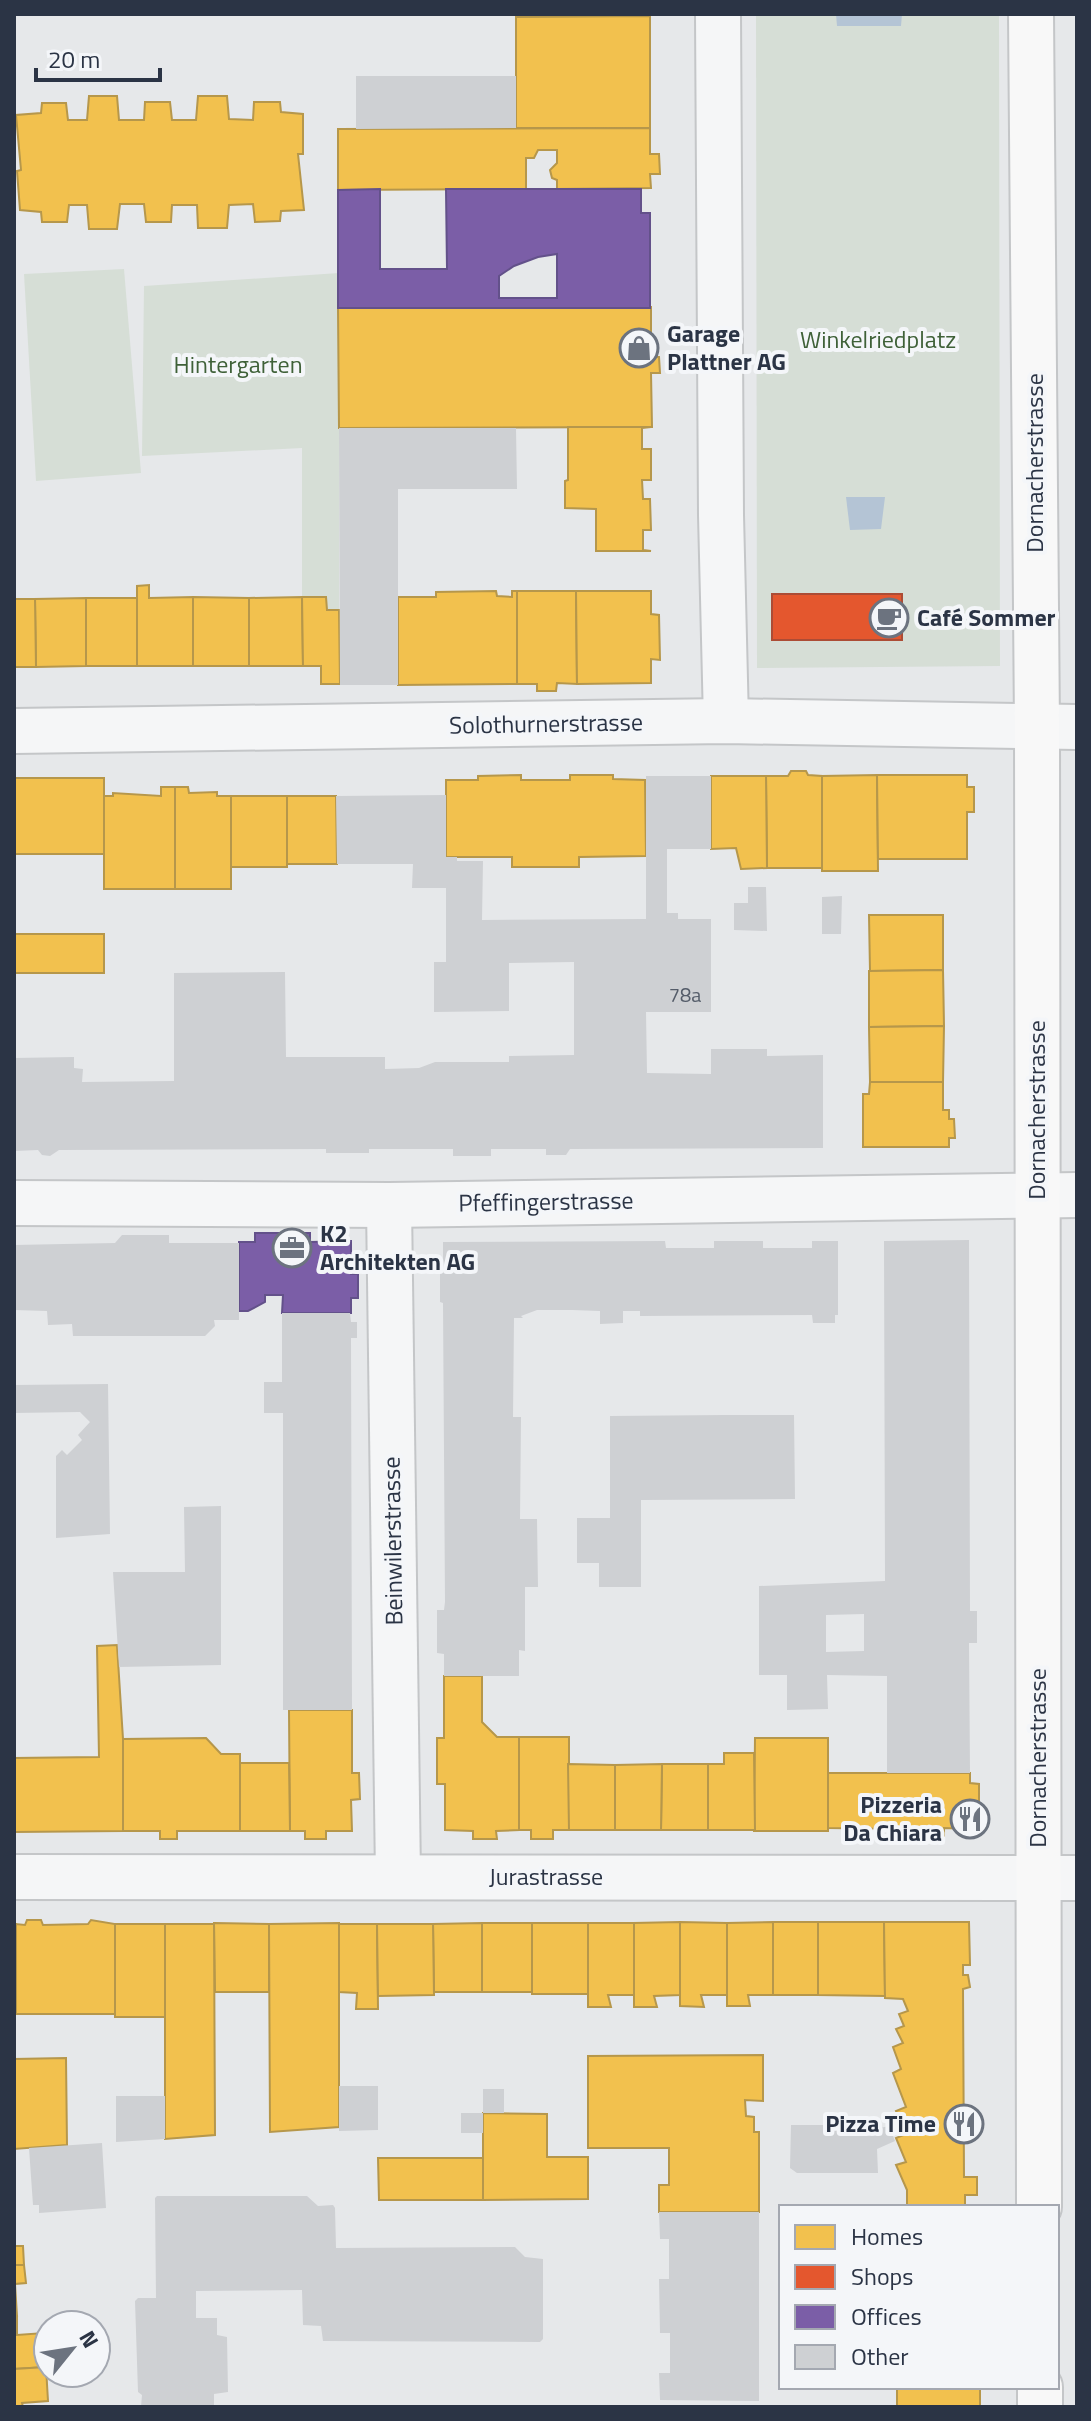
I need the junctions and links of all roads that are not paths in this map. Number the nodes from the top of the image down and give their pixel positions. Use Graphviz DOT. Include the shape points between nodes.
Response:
graph roads {
  1 [pos="718,14"];
  2 [pos="1031,14"];
  3 [pos="726,721"];
  4 [pos="1057,727"];
  5 [pos="14,731"];
  6 [pos="1057,1194"];
  7 [pos="14,1203"];
  8 [pos="389,1205"];
  9 [pos="14,1877"];
  10 [pos="398,1877"];
  11 [pos="1058,1878"];
  12 [pos="1039,2205"];
  1 -- 3 [label="street"];
  2 -- 4 [label="main road, Dornacherstrasse"];
  3 -- 4 [label="street, Solothurnerstrasse"];
  3 -- 5 [label="street, Solothurnerstrasse"];
  4 -- 6 [label="main road, Dornacherstrasse"];
  6 -- 8 [label="street, Pfeffingerstrasse"];
  6 -- 11 [label="main road, Dornacherstrasse"];
  7 -- 8 [label="street, Pfeffingerstrasse"];
  8 -- 10 [label="street, Beinwilerstrasse"];
  9 -- 10 [label="street, Jurastrasse"];
  10 -- 11 [label="street, Jurastrasse"];
  11 -- 12 [label="main road, Dornacherstrasse"];
}
